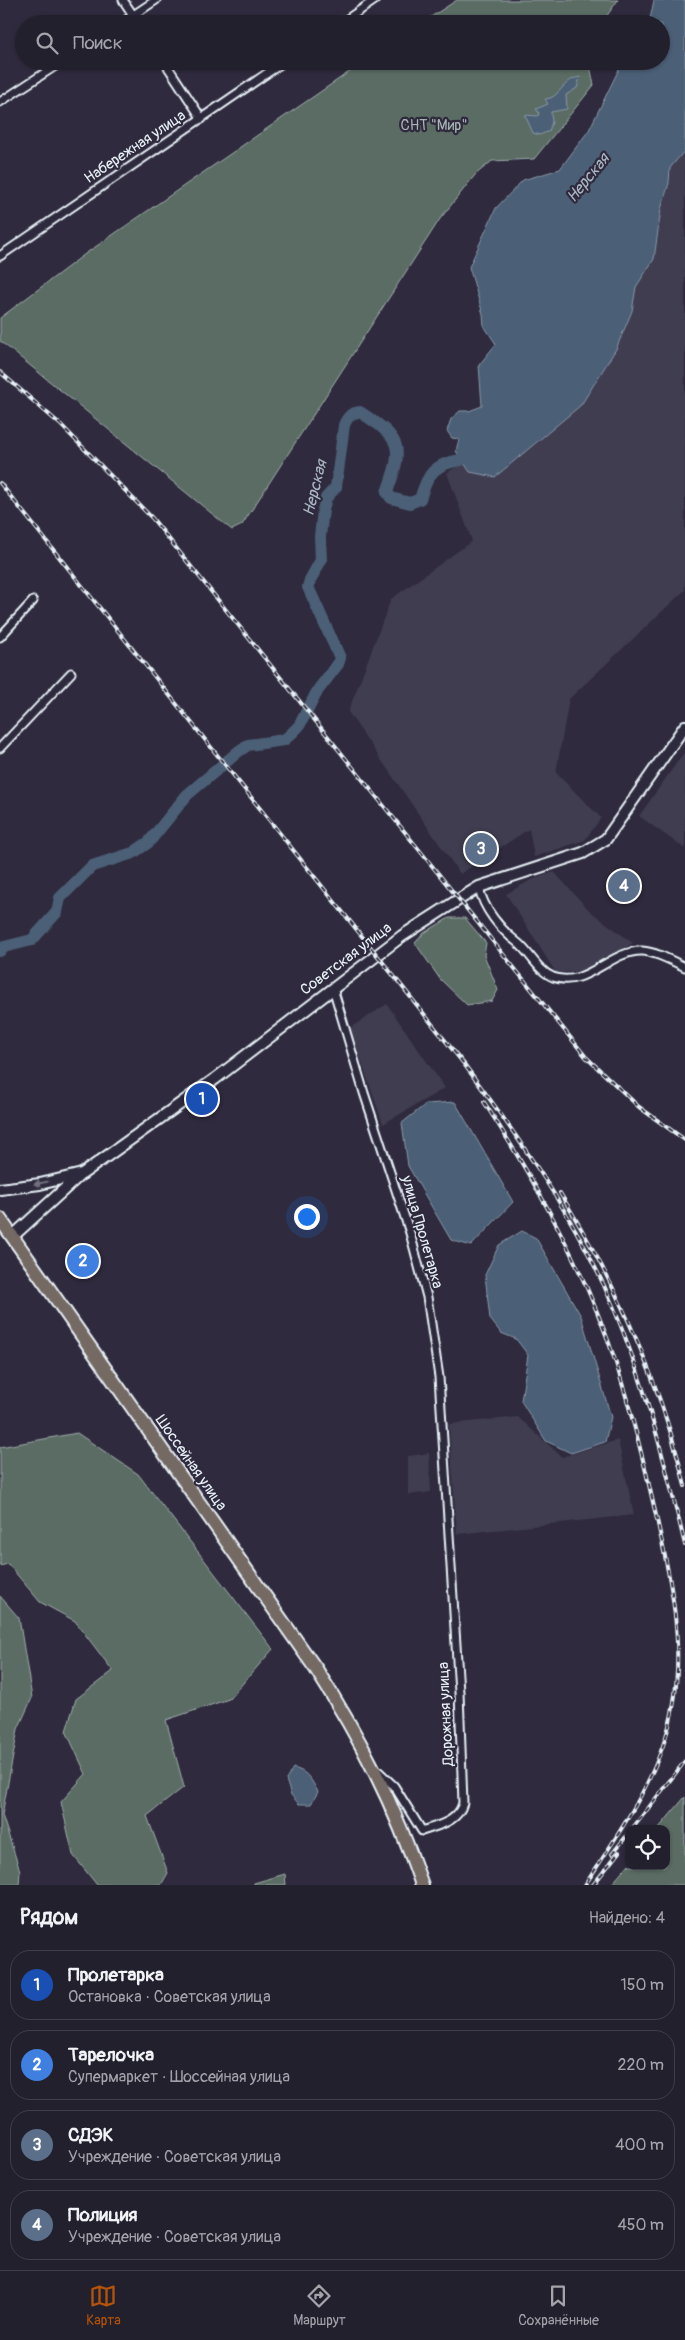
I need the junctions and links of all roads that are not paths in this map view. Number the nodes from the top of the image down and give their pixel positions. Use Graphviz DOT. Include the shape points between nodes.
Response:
graph roads {
  1 [pos="123,0"];
  2 [pos="156,0"];
  3 [pos="375,0"];
  4 [pos="134,15"];
  5 [pos="353,15"];
  6 [pos="49,70"];
  7 [pos="170,70"];
  8 [pos="272,70"];
  9 [pos="0,102"];
  10 [pos="202,119"];
  11 [pos="0,256"];
  12 [pos="33,600"];
  13 [pos="0,637"];
  14 [pos="71,673"];
  15 [pos="685,726"];
  16 [pos="0,748"];
  17 [pos="479,888"];
  18 [pos="685,967"];
  19 [pos="333,988"];
  20 [pos="82,1174"];
  21 [pos="0,1189"];
  22 [pos="0,1218"];
  23 [pos="13,1236"];
  24 [pos="445,1491"];
  25 [pos="374,1768"];
  26 [pos="422,1885"];
  1 -- 4 [label="street"];
  2 -- 4 [label="street"];
  3 -- 5 [label="street"];
  6 -- 9 [label="street"];
  7 -- 10 [label="street"];
  8 -- 10 [label="street, Набережная улица"];
  10 -- 11 [label="street, Набережная улица"];
  12 -- 13 [label="street"];
  14 -- 16 [label="street"];
  15 -- 17 [label="street, Советская улица" via="606,839 595,848"];
  17 -- 18 [label="street" via="486,907 508,936 530,953 538,966 551,976 576,978 641,951"];
  17 -- 19 [label="street, Советская улица" via="402,936"];
  19 -- 20 [label="street, Советская улица" via="215,1079"];
  19 -- 24 [label="street, улица Пролетарка" via="427,1297 439,1377"];
  20 -- 21 [label="street, Советская улица, one-way"];
  20 -- 23 [label="street"];
  22 -- 23 [label="highway, Шоссейная улица"];
  23 -- 25 [label="highway, Шоссейная улица" via="316,1669"];
  24 -- 25 [label="street, Дорожная улица" via="459,1692 464,1803 461,1812 454,1819 422,1831 394,1786"];
  25 -- 26 [label="highway, Шоссейная улица" via="399,1820"];
}
